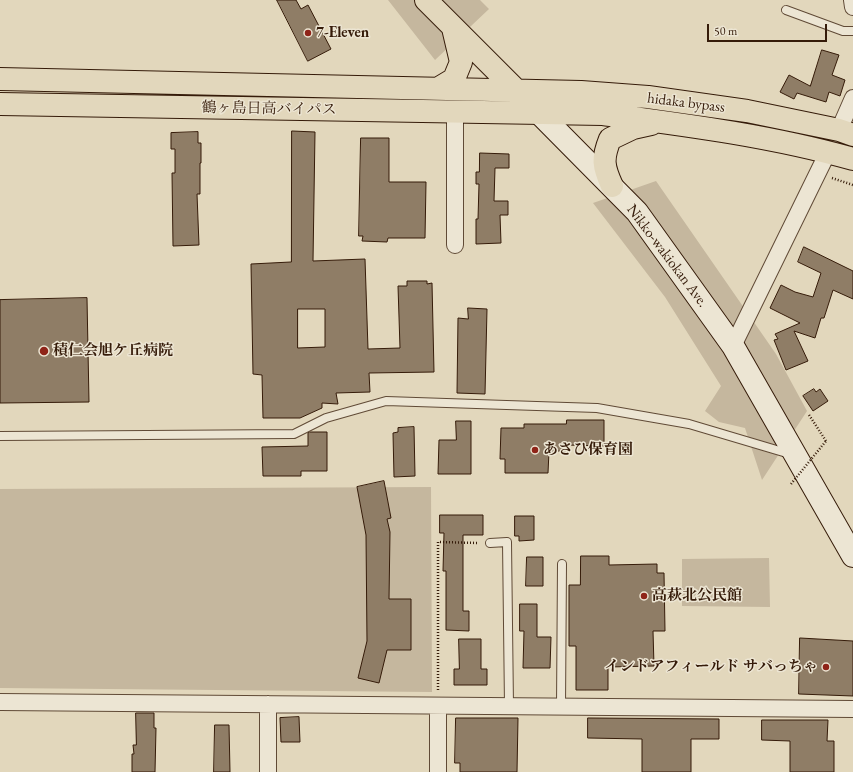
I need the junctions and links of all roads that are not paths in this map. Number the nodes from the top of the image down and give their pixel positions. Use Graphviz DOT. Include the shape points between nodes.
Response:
graph roads {
  1 [pos="426,0"];
  2 [pos="852,0"];
  3 [pos="853,7"];
  4 [pos="786,10"];
  5 [pos="453,28"];
  6 [pos="853,31"];
  7 [pos="0,79"];
  8 [pos="439,88"];
  9 [pos="516,90"];
  10 [pos="853,98"];
  11 [pos="0,104"];
  12 [pos="455,112"];
  13 [pos="539,113"];
  14 [pos="662,122"];
  15 [pos="846,133"];
  16 [pos="828,152"];
  17 [pos="853,159"];
  18 [pos="612,186"];
  19 [pos="456,245"];
  20 [pos="733,346"];
  21 [pos="0,436"];
  22 [pos="795,455"];
  23 [pos="490,543"];
  24 [pos="853,556"];
  25 [pos="562,564"];
  26 [pos="438,701"];
  27 [pos="0,702"];
  28 [pos="268,704"];
  29 [pos="509,706"];
  30 [pos="561,706"];
  31 [pos="853,709"];
  32 [pos="268,772"];
  33 [pos="438,772"];
  1 -- 5 [label="highway, Nikko-wakiokan Ave."];
  2 -- 3 [label="street"];
  4 -- 6 [label="lane" via="843,31"];
  5 -- 8 [label="highway" via="461,62 454,79"];
  5 -- 9 [label="highway, Nikko-wakiokan Ave."];
  7 -- 8 [label="highway, 鶴ヶ島日高バイパス"];
  8 -- 9 [label="highway, 鶴ヶ島日高バイパス"];
  9 -- 13 [label="highway, Nikko-wakiokan Ave."];
  9 -- 15 [label="highway, hidaka bypass" via="648,97 747,111"];
  10 -- 15 [label="street"];
  11 -- 12 [label="highway, 鶴ヶ島日高バイパス"];
  12 -- 13 [label="highway, 鶴ヶ島日高バイパス"];
  12 -- 19 [label="street"];
  13 -- 14 [label="highway, hidaka bypass" via="603,114"];
  13 -- 18 [label="street, Nikko-wakiokan Ave."];
  14 -- 16 [label="highway, hidaka bypass"];
  14 -- 18 [label="highway" via="633,128 610,139 604,154 604,168"];
  16 -- 17 [label="highway, hidaka bypass"];
  16 -- 20 [label="street"];
  18 -- 20 [label="street, Nikko-wakiokan Ave." via="637,212"];
  20 -- 22 [label="street, Nikko-wakiokan Ave."];
  21 -- 22 [label="lane" via="294,434 326,418 386,401 597,408 689,424"];
  22 -- 24 [label="street, Nikko-wakiokan Ave."];
  23 -- 29 [label="lane" via="507,542"];
  25 -- 30 [label="lane"];
  26 -- 28 [label="street"];
  26 -- 29 [label="street"];
  26 -- 33 [label="street"];
  27 -- 28 [label="street"];
  28 -- 32 [label="street"];
  29 -- 30 [label="street"];
  30 -- 31 [label="street"];
}
